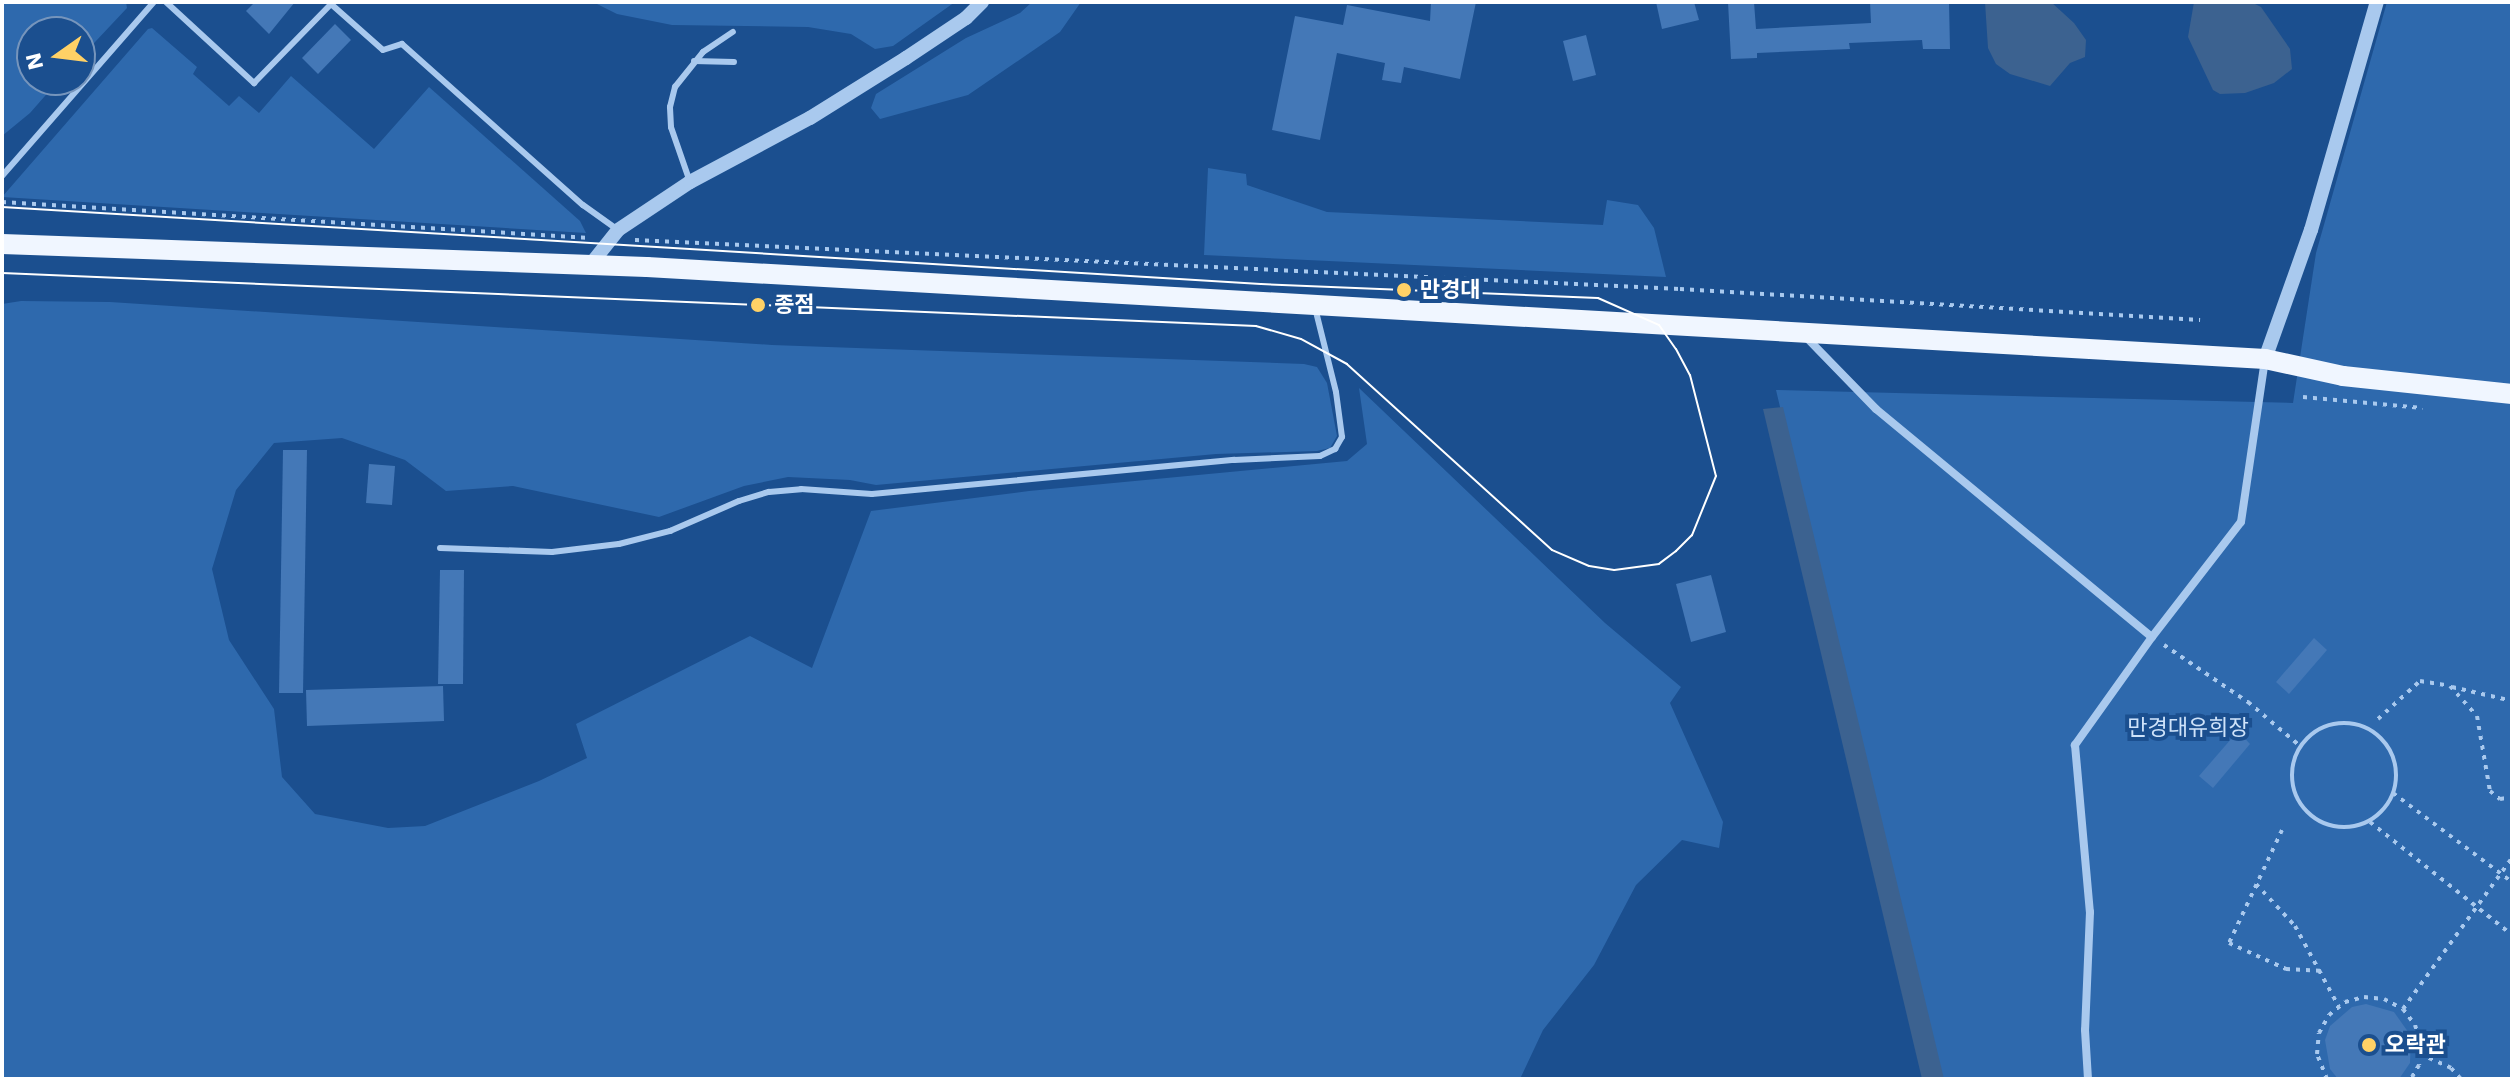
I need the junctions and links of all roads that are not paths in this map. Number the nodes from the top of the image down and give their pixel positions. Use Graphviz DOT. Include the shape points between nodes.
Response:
graph roads {
  1 [pos="154,2"];
  2 [pos="166,2"];
  3 [pos="982,2"];
  4 [pos="2377,2"];
  5 [pos="733,32"];
  6 [pos="694,61"];
  7 [pos="734,62"];
  8 [pos="2,176"];
  9 [pos="690,182"];
  10 [pos="613,234"];
  11 [pos="3,244"];
  12 [pos="591,264"];
  13 [pos="1314,305"];
  14 [pos="1802,332"];
  15 [pos="2265,359"];
  16 [pos="2512,394"];
  17 [pos="440,548"];
  18 [pos="2152,637"];
  19 [pos="2088,1079"];
  1 -- 8 [label="lane"];
  2 -- 10 [label="lane" via="254,83 331,4 383,50 402,44"];
  3 -- 9 [label="street" via="966,18 810,118"];
  4 -- 15 [label="street" via="2311,230"];
  5 -- 6 [label="lane"];
  6 -- 7 [label="lane"];
  6 -- 9 [label="lane" via="675,87 670,107 671,127"];
  9 -- 10 [label="street"];
  10 -- 12 [label="street"];
  11 -- 12 [label="main road"];
  12 -- 13 [label="main road"];
  13 -- 14 [label="main road"];
  13 -- 17 [label="lane" via="1342,437 1335,449 1320,456 872,494 769,492 670,531 619,544 552,552"];
  14 -- 15 [label="main road"];
  14 -- 18 [label="street" via="1876,409"];
  15 -- 16 [label="main road" via="2343,376"];
  15 -- 18 [label="street" via="2241,522"];
  18 -- 19 [label="street" via="2075,745 2090,912"];
}
